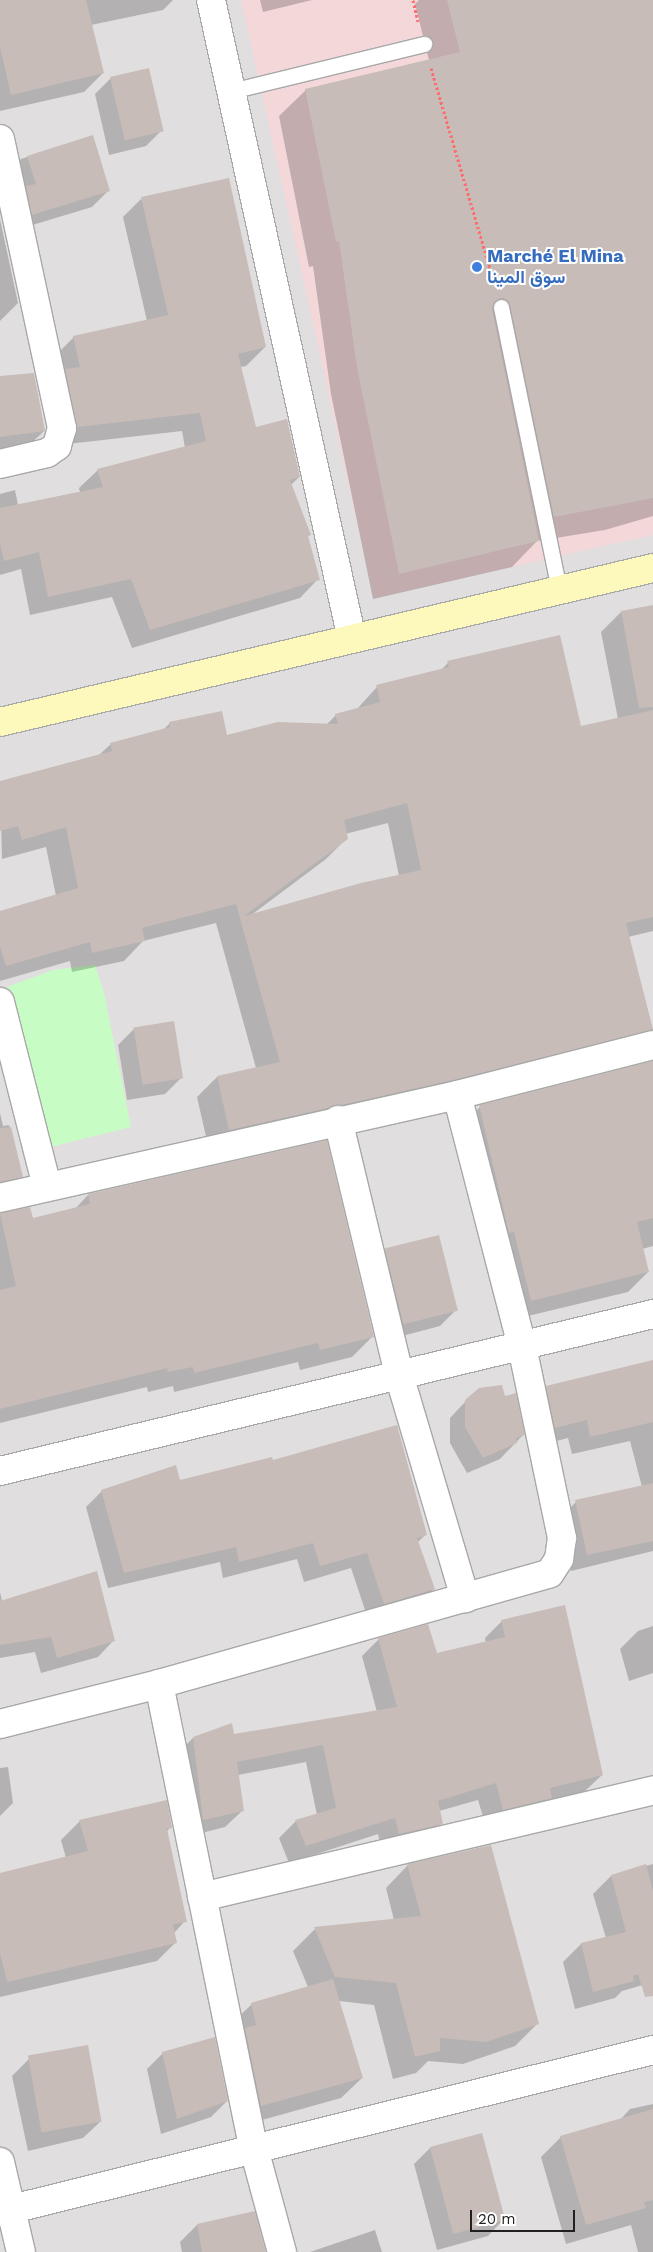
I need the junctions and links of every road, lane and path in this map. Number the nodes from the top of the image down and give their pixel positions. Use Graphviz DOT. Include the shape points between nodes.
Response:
graph roads {
  1 [pos="211,0"];
  2 [pos="413,0"];
  3 [pos="424,44"];
  4 [pos="231,91"];
  5 [pos="0,139"];
  6 [pos="501,307"];
  7 [pos="0,464"];
  8 [pos="653,568"];
  9 [pos="559,590"];
  10 [pos="352,639"];
  11 [pos="0,722"];
  12 [pos="0,1002"];
  13 [pos="653,1044"];
  14 [pos="457,1095"];
  15 [pos="338,1120"];
  16 [pos="47,1186"];
  17 [pos="0,1198"];
  18 [pos="653,1314"];
  19 [pos="522,1346"];
  20 [pos="399,1375"];
  21 [pos="0,1471"];
  22 [pos="465,1598"];
  23 [pos="159,1684"];
  24 [pos="0,1724"];
  25 [pos="653,1790"];
  26 [pos="202,1897"];
  27 [pos="653,2050"];
  28 [pos="254,2149"];
  29 [pos="0,2162"];
  30 [pos="5,2210"];
  31 [pos="21,2252"];
  32 [pos="282,2252"];
  1 -- 4 [label="street"];
  2 -- 3 [label="path"];
  3 -- 4 [label="lane"];
  3 -- 6 [label="path"];
  4 -- 10 [label="street"];
  5 -- 7 [label="street" via="62,439 47,453"];
  6 -- 9 [label="lane"];
  8 -- 9 [label="street"];
  9 -- 10 [label="street"];
  10 -- 11 [label="street"];
  12 -- 16 [label="street"];
  13 -- 14 [label="street"];
  14 -- 15 [label="street"];
  14 -- 19 [label="street"];
  15 -- 16 [label="street"];
  15 -- 20 [label="street"];
  16 -- 17 [label="street"];
  18 -- 19 [label="street"];
  19 -- 20 [label="street"];
  19 -- 22 [label="street" via="562,1538 559,1559 550,1572 534,1579"];
  20 -- 21 [label="street"];
  20 -- 22 [label="street"];
  22 -- 23 [label="street"];
  23 -- 24 [label="street"];
  23 -- 26 [label="street"];
  25 -- 26 [label="street"];
  26 -- 28 [label="street"];
  27 -- 28 [label="street"];
  28 -- 30 [label="street"];
  28 -- 32 [label="street"];
  29 -- 30 [label="street"];
  30 -- 31 [label="street"];
}
